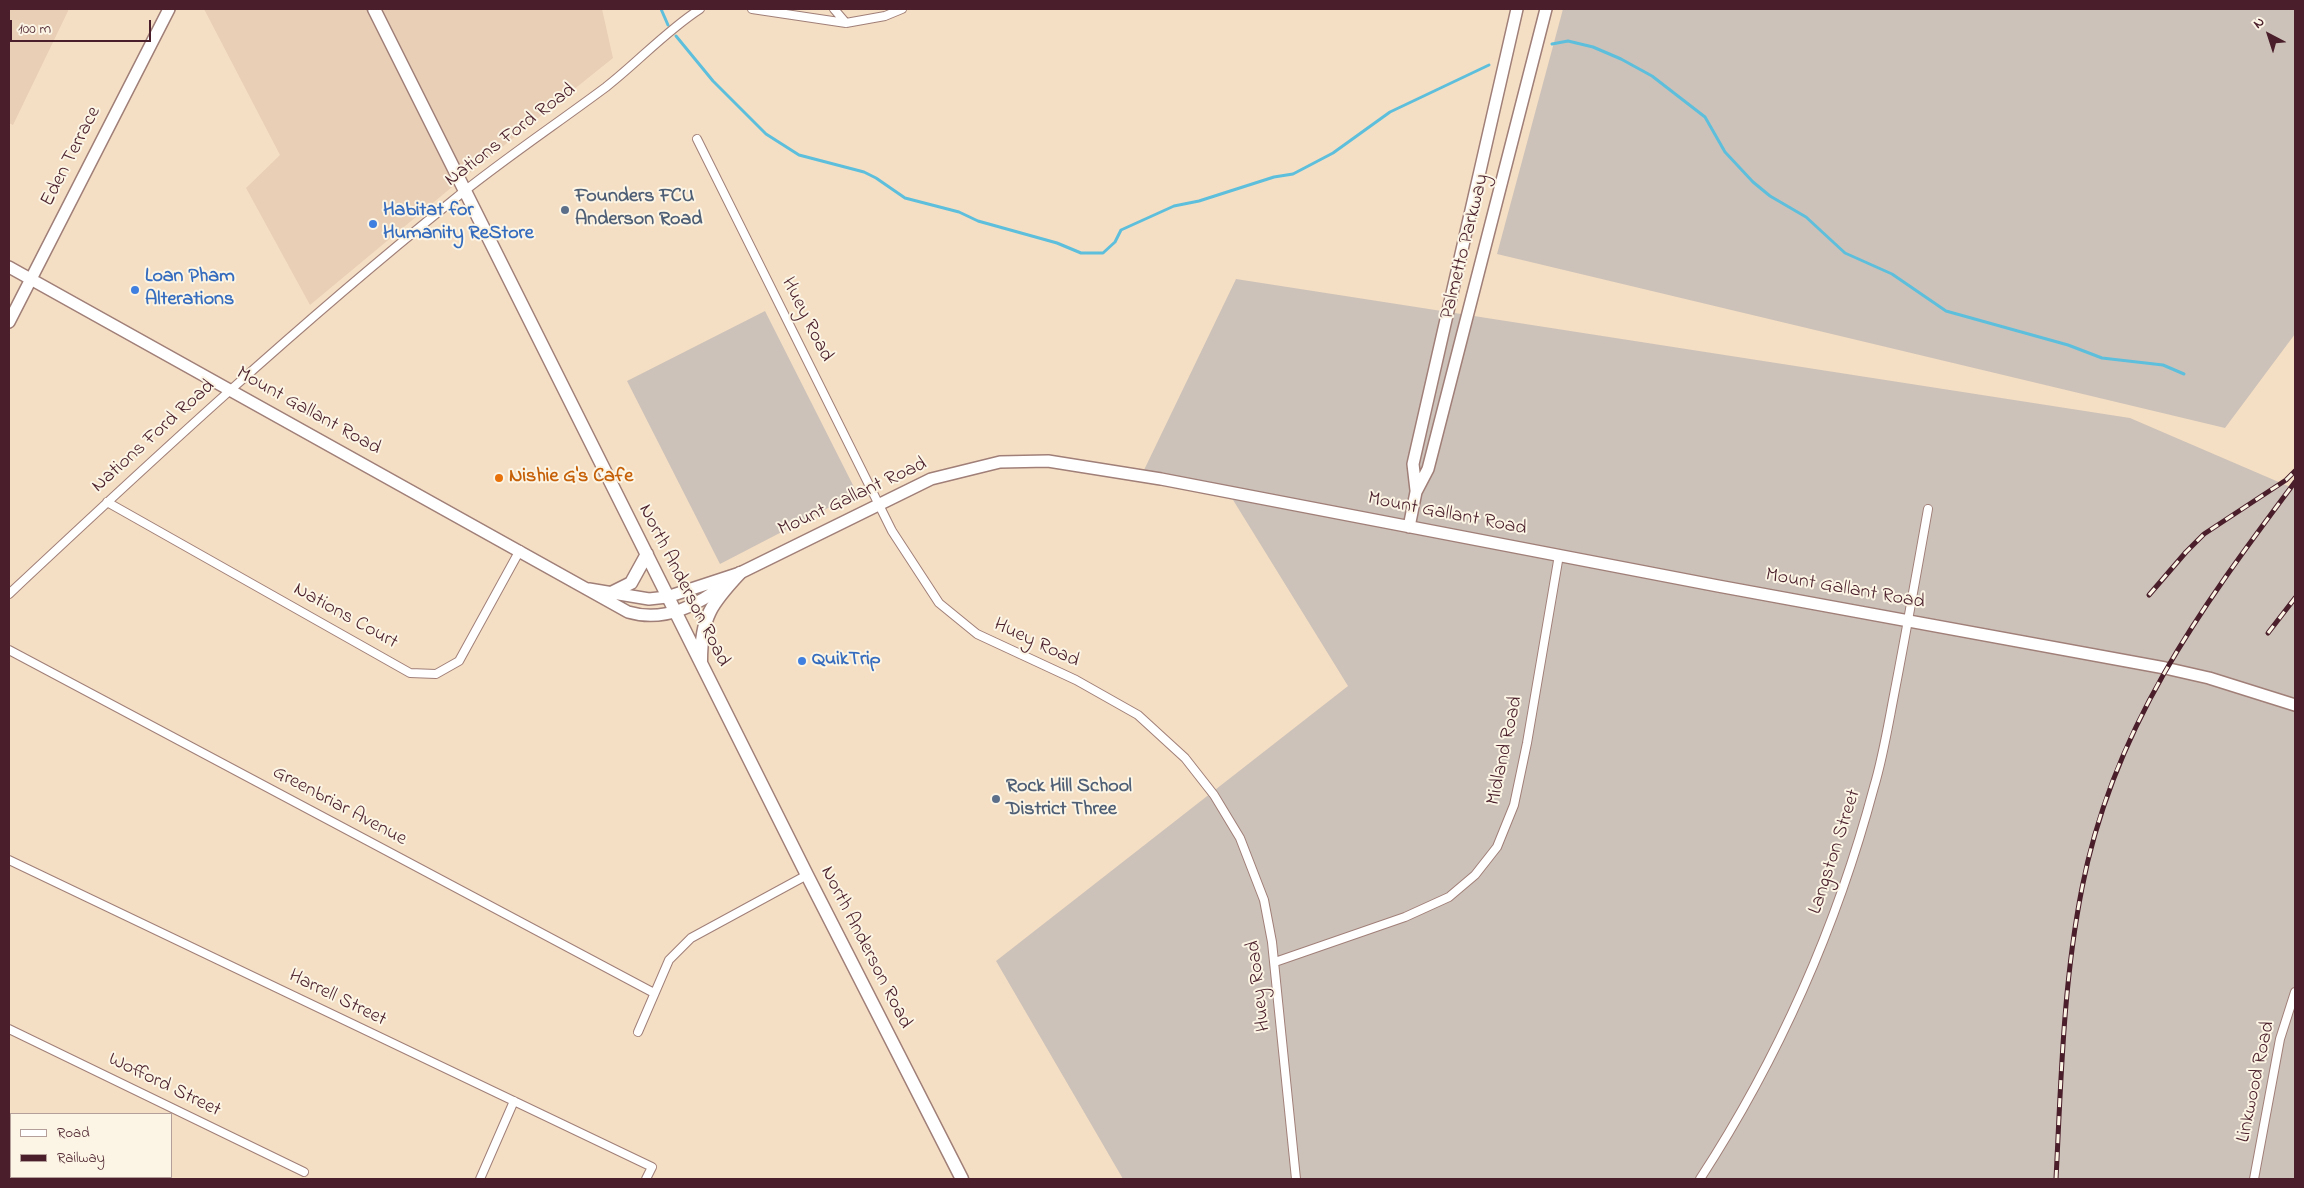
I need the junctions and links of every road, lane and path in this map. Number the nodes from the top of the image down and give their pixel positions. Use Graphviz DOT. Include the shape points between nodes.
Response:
graph roads {
  1 [pos="169,9"];
  2 [pos="374,9"];
  3 [pos="700,9"];
  4 [pos="752,9"];
  5 [pos="834,9"];
  6 [pos="902,9"];
  7 [pos="1518,9"];
  8 [pos="1546,9"];
  9 [pos="846,23"];
  10 [pos="697,139"];
  11 [pos="464,191"];
  12 [pos="9,266"];
  13 [pos="31,279"];
  14 [pos="9,322"];
  15 [pos="230,390"];
  16 [pos="1416,492"];
  17 [pos="107,502"];
  18 [pos="880,503"];
  19 [pos="1928,509"];
  20 [pos="1409,527"];
  21 [pos="520,550"];
  22 [pos="647,554"];
  23 [pos="1558,555"];
  24 [pos="740,573"];
  25 [pos="589,589"];
  26 [pos="613,592"];
  27 [pos="9,594"];
  28 [pos="667,596"];
  29 [pos="675,612"];
  30 [pos="1908,621"];
  31 [pos="9,650"];
  32 [pos="701,664"];
  33 [pos="2295,705"];
  34 [pos="9,860"];
  35 [pos="807,875"];
  36 [pos="1275,962"];
  37 [pos="2295,992"];
  38 [pos="654,993"];
  39 [pos="9,1029"];
  40 [pos="638,1032"];
  41 [pos="514,1101"];
  42 [pos="304,1172"];
  43 [pos="480,1179"];
  44 [pos="646,1179"];
  45 [pos="962,1179"];
  46 [pos="1296,1179"];
  47 [pos="1700,1179"];
  48 [pos="2254,1179"];
  1 -- 13 [label="street, Eden Terrace"];
  2 -- 11 [label="main road, North Anderson Road"];
  3 -- 11 [label="street, Nations Ford Road" via="605,87"];
  4 -- 9 [label="street"];
  5 -- 9 [label="street"];
  6 -- 9 [label="street" via="885,16"];
  7 -- 16 [label="street, Palmetto Parkway" via="1414,464"];
  8 -- 16 [label="street, Palmetto Parkway" via="1428,468"];
  10 -- 18 [label="street, Huey Road"];
  11 -- 15 [label="street, Nations Ford Road"];
  11 -- 22 [label="main road, North Anderson Road"];
  12 -- 13 [label="street, Mount Gallant Road"];
  13 -- 14 [label="street, Eden Terrace"];
  13 -- 15 [label="street, Mount Gallant Road"];
  15 -- 17 [label="street, Nations Ford Road"];
  15 -- 21 [label="street, Mount Gallant Road"];
  16 -- 20 [label="street, Palmetto Parkway"];
  17 -- 21 [label="street, Nations Court" via="410,673 436,674 459,661"];
  17 -- 27 [label="street, Nations Ford Road"];
  18 -- 20 [label="street, Mount Gallant Road" via="932,479 1000,462 1048,461"];
  18 -- 24 [label="street, Mount Gallant Road"];
  18 -- 36 [label="street, Huey Road" via="892,531 914,567 947,609 977,634 1076,680 1138,715 1185,758 1214,795 1243,845 1264,900"];
  19 -- 30 [label="street, Langston Street"];
  20 -- 23 [label="street, Mount Gallant Road"];
  21 -- 25 [label="street, Mount Gallant Road"];
  22 -- 26 [label="main road" via="631,583"];
  22 -- 28 [label="main road, North Anderson Road"];
  23 -- 30 [label="street, Mount Gallant Road"];
  23 -- 36 [label="street, Midland Road" via="1528,743 1514,805 1497,846 1475,875 1449,897 1405,917"];
  24 -- 28 [label="street, Mount Gallant Road"];
  24 -- 29 [label="street, Mount Gallant Road" via="710,596"];
  24 -- 32 [label="main road" via="708,612 701,641"];
  25 -- 26 [label="street, Mount Gallant Road"];
  25 -- 29 [label="street, Mount Gallant Road" via="638,615 658,616"];
  26 -- 28 [label="street, Mount Gallant Road" via="649,600"];
  28 -- 29 [label="main road, North Anderson Road"];
  29 -- 32 [label="main road, North Anderson Road"];
  30 -- 33 [label="street, Mount Gallant Road" via="2165,668"];
  30 -- 47 [label="street, Langston Street" via="1875,786 1825,938 1765,1069"];
  31 -- 38 [label="street, Greenbriar Avenue"];
  32 -- 35 [label="main road, North Anderson Road"];
  34 -- 41 [label="street, Harrell Street"];
  35 -- 38 [label="street" via="690,938 669,960"];
  35 -- 45 [label="main road, North Anderson Road"];
  36 -- 46 [label="street, Huey Road"];
  37 -- 48 [label="street, Linkwood Road" via="2278,1047"];
  38 -- 40 [label="street"];
  39 -- 42 [label="street, Wofford Street"];
  41 -- 43 [label="street"];
  41 -- 44 [label="street, Harrell Street" via="652,1166"];
}
